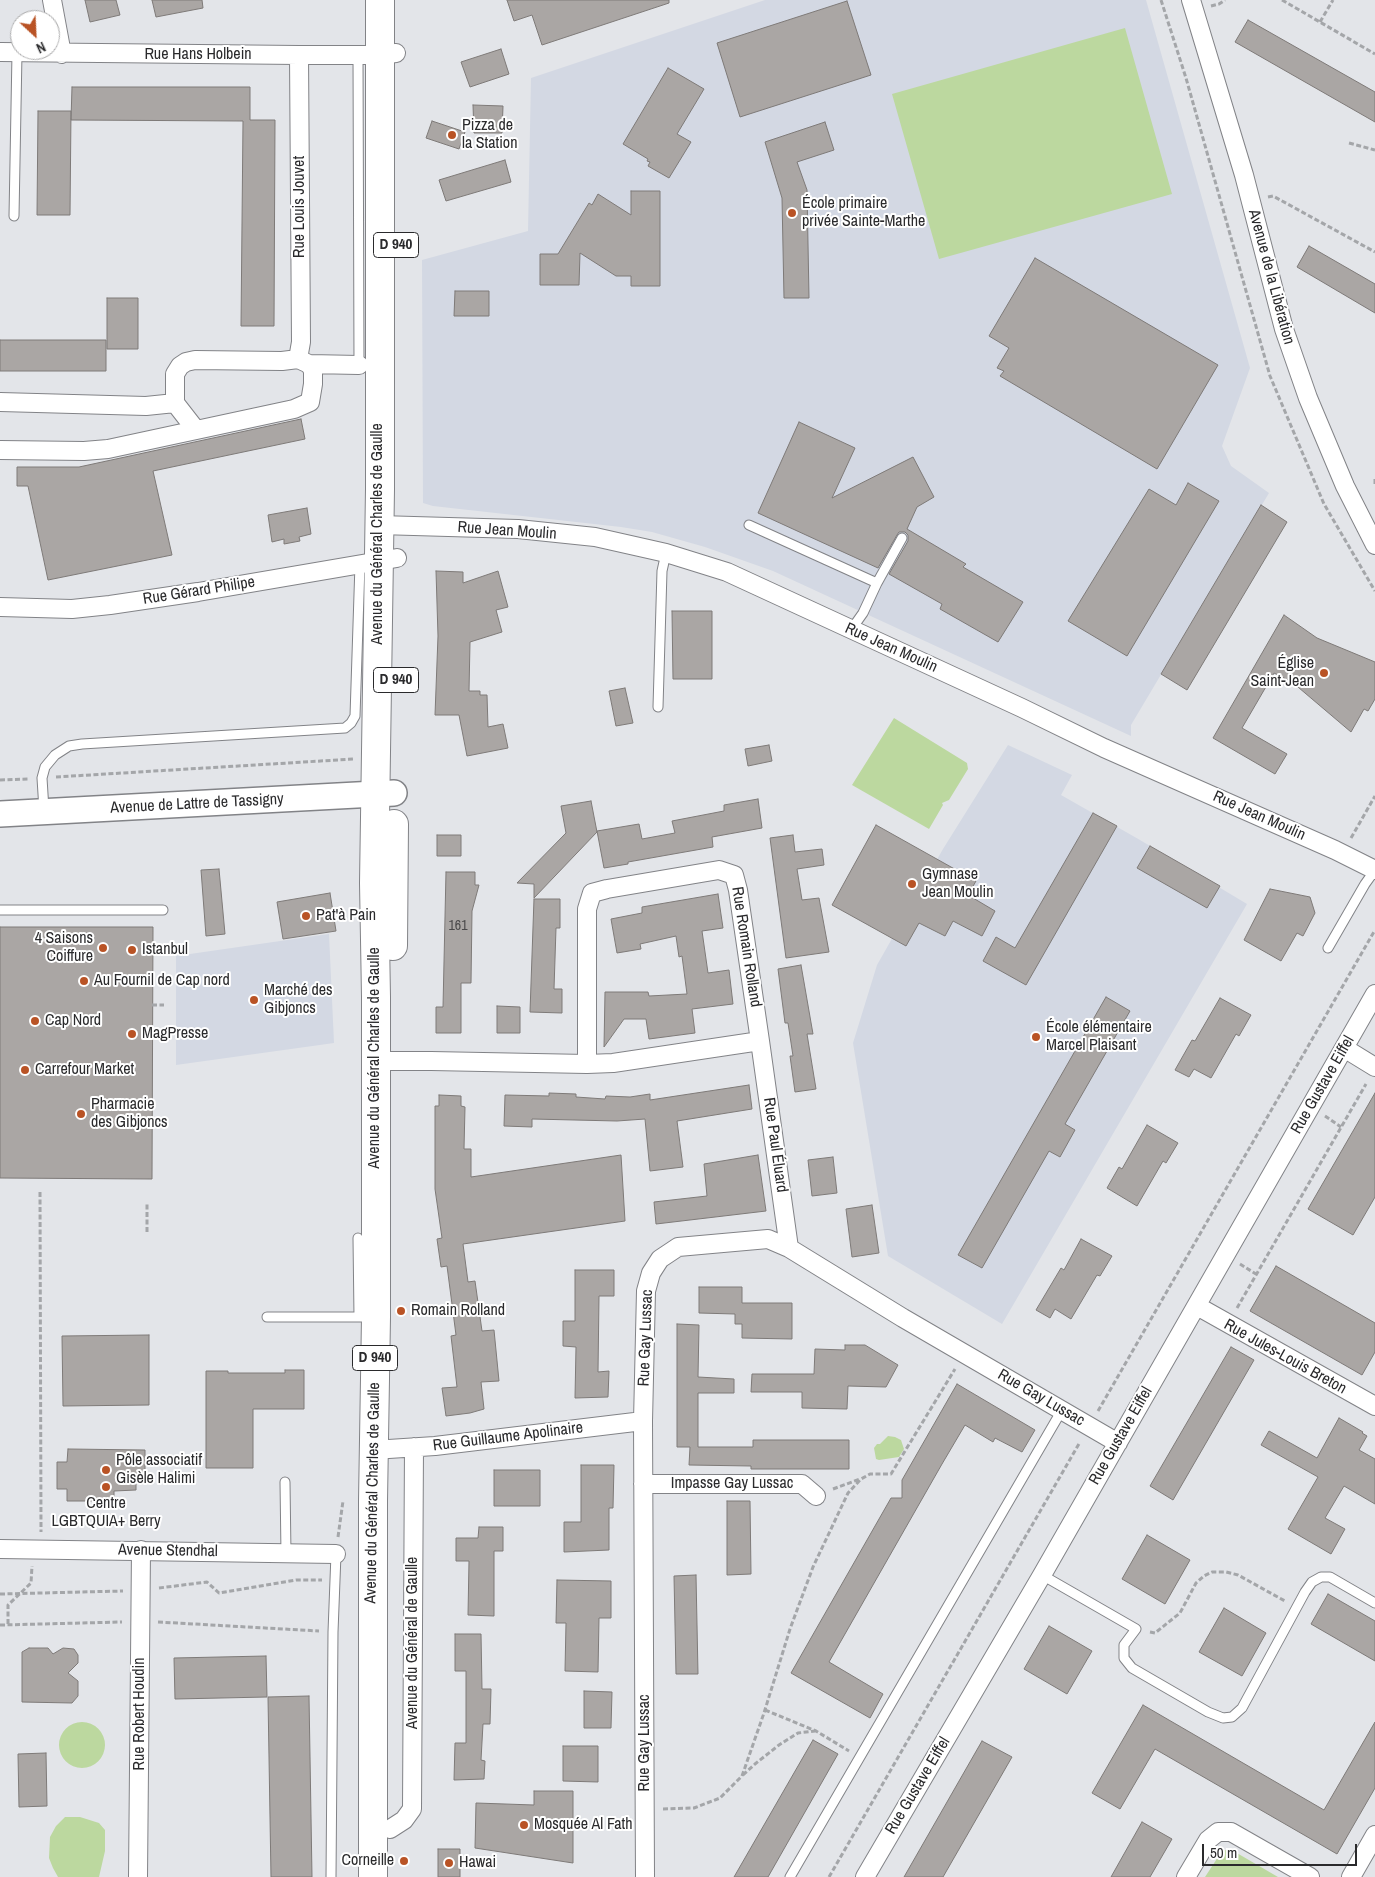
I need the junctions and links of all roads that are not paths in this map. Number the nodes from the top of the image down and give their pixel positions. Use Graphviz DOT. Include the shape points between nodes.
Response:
graph roads {
  1 [pos="52,0"];
  2 [pos="380,0"];
  3 [pos="396,0"];
  4 [pos="1191,0"];
  5 [pos="8,52"];
  6 [pos="62,54"];
  7 [pos="378,54"];
  8 [pos="299,55"];
  9 [pos="14,216"];
  10 [pos="303,361"];
  11 [pos="359,365"];
  12 [pos="0,402"];
  13 [pos="175,403"];
  14 [pos="196,430"];
  15 [pos="0,450"];
  16 [pos="388,525"];
  17 [pos="749,525"];
  18 [pos="902,538"];
  19 [pos="1375,545"];
  20 [pos="666,553"];
  21 [pos="379,561"];
  22 [pos="877,583"];
  23 [pos="0,607"];
  24 [pos="851,630"];
  25 [pos="658,707"];
  26 [pos="385,794"];
  27 [pos="44,812"];
  28 [pos="0,814"];
  29 [pos="1375,870"];
  30 [pos="0,910"];
  31 [pos="162,910"];
  32 [pos="1328,948"];
  33 [pos="1375,994"];
  34 [pos="760,1041"];
  35 [pos="1344,1048"];
  36 [pos="385,1061"];
  37 [pos="587,1064"];
  38 [pos="1374,1067"];
  39 [pos="358,1238"];
  40 [pos="789,1248"];
  41 [pos="1196,1306"];
  42 [pos="267,1317"];
  43 [pos="367,1317"];
  44 [pos="1375,1406"];
  45 [pos="1062,1410"];
  46 [pos="643,1421"];
  47 [pos="1118,1443"];
  48 [pos="393,1449"];
  49 [pos="285,1482"];
  50 [pos="643,1484"];
  51 [pos="816,1496"];
  52 [pos="0,1549"];
  53 [pos="141,1550"];
  54 [pos="286,1554"];
  55 [pos="336,1554"];
  56 [pos="1042,1575"];
  57 [pos="1375,1603"];
  58 [pos="1375,1835"];
  59 [pos="138,1877"];
  60 [pos="331,1877"];
  61 [pos="373,1877"];
  62 [pos="390,1877"];
  63 [pos="645,1877"];
  64 [pos="790,1877"];
  65 [pos="866,1877"];
  66 [pos="1186,1877"];
  67 [pos="1310,1877"];
  68 [pos="1351,1877"];
  1 -- 6 [label="street"];
  2 -- 7 [label="main road, Avenue du Général Charles de Gaulle / D 940"];
  3 -- 7 [label="main road, Avenue du Général Charles de Gaulle / D 940"];
  4 -- 19 [label="street, Avenue de la Libération" via="1284,329 1344,486"];
  5 -- 6 [label="street, Rue Hans Holbein"];
  5 -- 9 [label="lane"];
  6 -- 8 [label="street, Rue Hans Holbein"];
  7 -- 8 [label="street, Rue Hans Holbein"];
  7 -- 11 [label="lane"];
  7 -- 16 [label="main road, Avenue du Général Charles de Gaulle / D 940"];
  8 -- 10 [label="street, Rue Louis Jouvet"];
  10 -- 11 [label="street"];
  10 -- 13 [label="street" via="186,362 175,374"];
  10 -- 14 [label="street, Rue Louis Jouvet" via="313,370 310,402"];
  12 -- 13 [label="street" via="146,406"];
  13 -- 14 [label="street"];
  14 -- 15 [label="street, Rue Louis Jouvet" via="108,449"];
  16 -- 20 [label="street, Rue Jean Moulin" via="585,536"];
  16 -- 21 [label="main road, Avenue du Général Charles de Gaulle / D 940"];
  17 -- 22 [label="lane"];
  18 -- 22 [label="lane"];
  20 -- 24 [label="street, Rue Jean Moulin" via="727,572"];
  20 -- 25 [label="lane" via="662,571"];
  21 -- 23 [label="street, Rue Gérard Philipe" via="110,605 72,609"];
  21 -- 26 [label="main road, Avenue du Général Charles de Gaulle / D 940"];
  21 -- 26 [label="main road, Avenue du Général Charles de Gaulle / D 940" via="377,758"];
  21 -- 27 [label="lane" via="355,716 345,728 69,746 45,767 42,778"];
  22 -- 24 [label="lane"];
  24 -- 29 [label="street, Rue Jean Moulin"];
  26 -- 27 [label="main road, Avenue de Lattre de Tassigny"];
  26 -- 36 [label="main road, Avenue du Général Charles de Gaulle / D 940" via="374,883"];
  27 -- 28 [label="main road, Avenue de Lattre de Tassigny"];
  29 -- 32 [label="lane"];
  30 -- 31 [label="lane"];
  33 -- 35 [label="street, Rue Gustave Eiffel"];
  34 -- 37 [label="street"];
  34 -- 37 [label="street, Rue Romain Rolland" via="738,890 734,875 719,870 592,893 587,909"];
  34 -- 40 [label="street, Rue Paul Éluard"];
  35 -- 38 [label="street"];
  35 -- 41 [label="street, Rue Gustave Eiffel"];
  36 -- 37 [label="street"];
  36 -- 43 [label="main road, Avenue du Général Charles de Gaulle / D 940"];
  36 -- 48 [label="main road, Avenue du Général Charles de Gaulle / D 940"];
  39 -- 43 [label="lane"];
  40 -- 45 [label="street, Rue Gay Lussac"];
  40 -- 46 [label="street, Rue Gay Lussac" via="768,1239 678,1247 660,1259 651,1273 646,1291"];
  41 -- 44 [label="street, Rue Jules-Louis Breton"];
  41 -- 47 [label="street, Rue Gustave Eiffel"];
  42 -- 43 [label="lane"];
  43 -- 48 [label="main road, Avenue du Général Charles de Gaulle / D 940"];
  45 -- 47 [label="street, Rue Gay Lussac"];
  45 -- 64 [label="lane"];
  46 -- 48 [label="street, Rue Guillaume Apolinaire"];
  46 -- 50 [label="street, Rue Gay Lussac"];
  47 -- 56 [label="street, Rue Gustave Eiffel"];
  48 -- 61 [label="main road, Avenue du Général Charles de Gaulle / D 940"];
  48 -- 62 [label="main road, Avenue du Général Charles de Gaulle / D 940"];
  49 -- 54 [label="lane"];
  50 -- 51 [label="street, Impasse Gay Lussac" via="802,1484"];
  50 -- 63 [label="street, Rue Gay Lussac"];
  52 -- 53 [label="street, Avenue Stendhal"];
  53 -- 54 [label="street, Avenue Stendhal"];
  53 -- 59 [label="street, Rue Robert Houdin"];
  54 -- 55 [label="street, Avenue Stendhal"];
  55 -- 60 [label="lane"];
  56 -- 57 [label="lane" via="1136,1629 1124,1645 1124,1658 1132,1668 1223,1718 1232,1717 1242,1708 1312,1582 1330,1577"];
  56 -- 65 [label="street, Rue Gustave Eiffel"];
  58 -- 68 [label="street"];
  66 -- 67 [label="street" via="1208,1840 1218,1832 1231,1832"];
}
